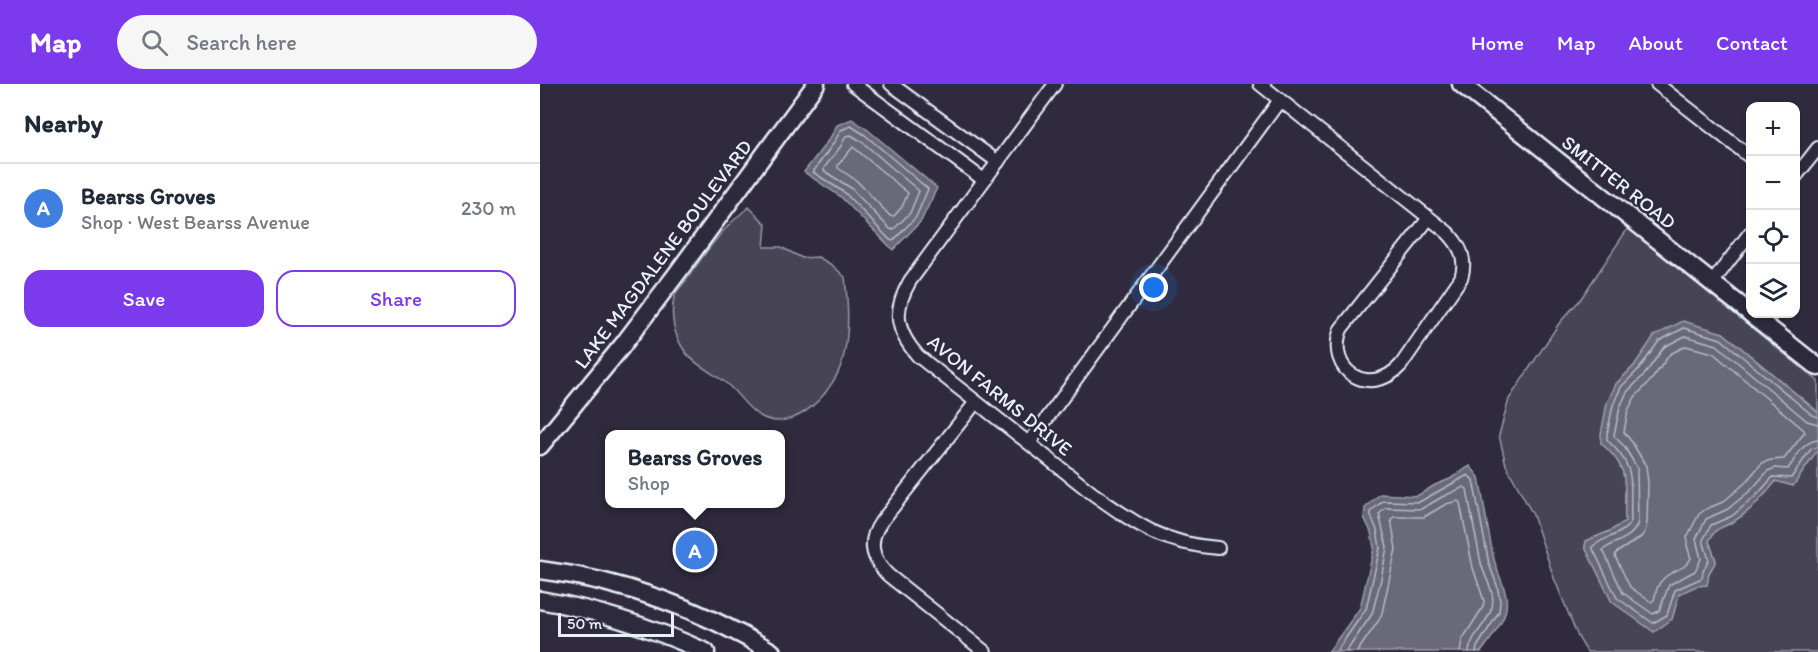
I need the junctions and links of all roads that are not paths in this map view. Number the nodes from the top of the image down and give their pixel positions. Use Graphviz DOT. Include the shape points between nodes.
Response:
graph roads {
  1 [pos="816,84"];
  2 [pos="853,84"];
  3 [pos="891,84"];
  4 [pos="1055,84"];
  5 [pos="1260,84"];
  6 [pos="1461,84"];
  7 [pos="1657,84"];
  8 [pos="1280,100"];
  9 [pos="936,116"];
  10 [pos="922,135"];
  11 [pos="1818,148"];
  12 [pos="1749,156"];
  13 [pos="998,162"];
  14 [pos="1800,171"];
  15 [pos="984,180"];
  16 [pos="1429,218"];
  17 [pos="1746,238"];
  18 [pos="1712,283"];
  19 [pos="1746,309"];
  20 [pos="1757,318"];
  21 [pos="1818,367"];
  22 [pos="976,402"];
  23 [pos="1029,443"];
  24 [pos="540,446"];
  25 [pos="1218,549"];
  26 [pos="540,570"];
  27 [pos="540,600"];
  28 [pos="706,652"];
  29 [pos="772,652"];
  30 [pos="986,652"];
  1 -- 24 [label="street, LAKE MAGDALENE BOULEVARD" via="664,291"];
  2 -- 10 [label="street"];
  3 -- 9 [label="street"];
  4 -- 13 [label="street, AVON FARMS DRIVE"];
  5 -- 8 [label="street"];
  6 -- 18 [label="street, SMITTER ROAD"];
  7 -- 12 [label="street"];
  8 -- 16 [label="street"];
  8 -- 23 [label="street"];
  9 -- 10 [label="street"];
  9 -- 13 [label="street"];
  10 -- 15 [label="street"];
  11 -- 14 [label="street"];
  13 -- 15 [label="street, AVON FARMS DRIVE"];
  15 -- 22 [label="street, AVON FARMS DRIVE" via="910,281 898,314 900,331 908,345"];
  16 -- 16 [label="street" via="1341,328 1337,351 1341,362 1359,379 1378,380 1393,374 1461,278 1464,264 1460,248"];
  17 -- 18 [label="street"];
  18 -- 19 [label="street, SMITTER ROAD"];
  20 -- 21 [label="street, SMITTER ROAD"];
  22 -- 23 [label="street, AVON FARMS DRIVE"];
  22 -- 30 [label="street" via="881,522 872,546 874,557 888,575"];
  23 -- 25 [label="street, AVON FARMS DRIVE" via="1144,528 1161,537"];
  26 -- 29 [label="street" via="626,588 658,599 728,627"];
  27 -- 28 [label="street" via="619,619"];
}
